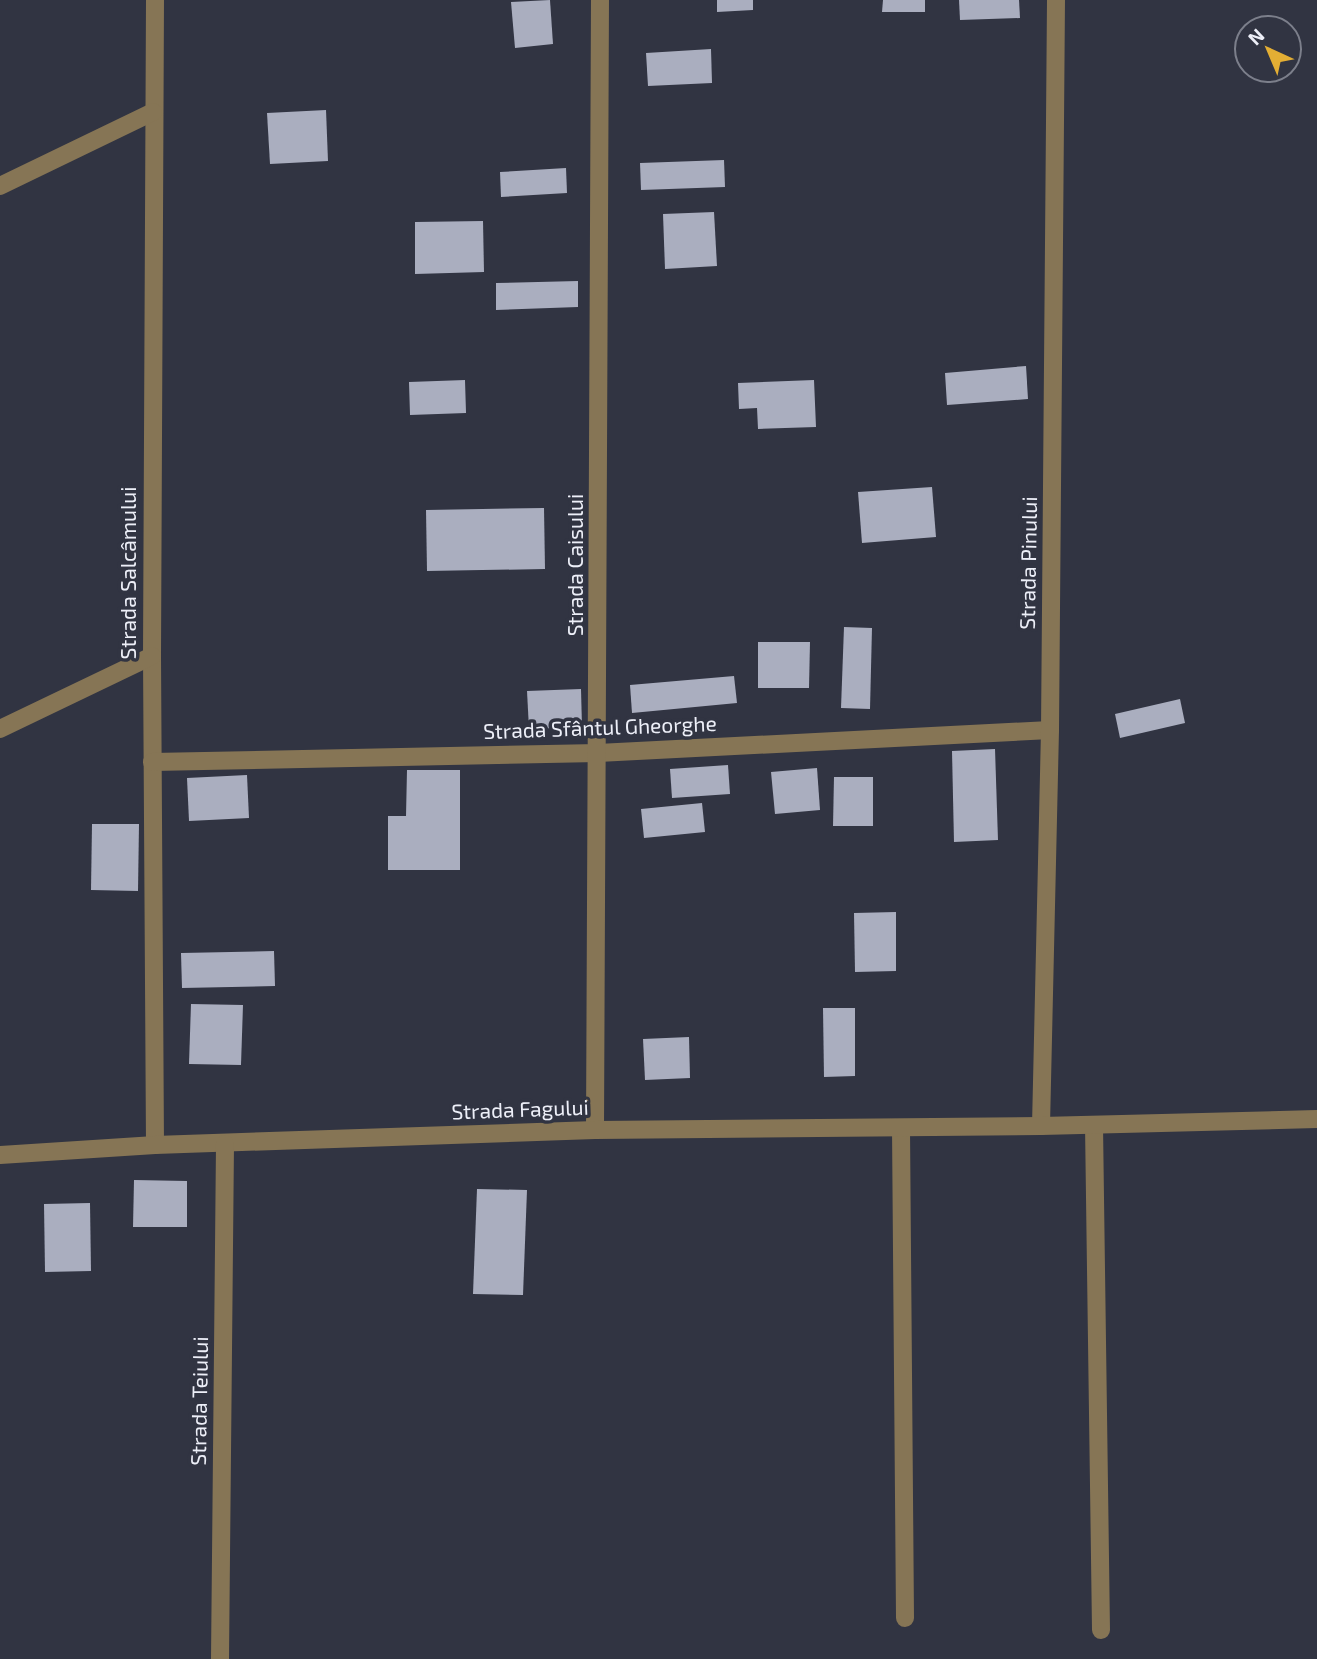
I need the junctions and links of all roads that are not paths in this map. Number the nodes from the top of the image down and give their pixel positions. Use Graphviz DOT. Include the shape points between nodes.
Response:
graph roads {
  1 [pos="155,0"];
  2 [pos="600,0"];
  3 [pos="1056,0"];
  4 [pos="153,112"];
  5 [pos="0,186"];
  6 [pos="152,656"];
  7 [pos="0,729"];
  8 [pos="1050,730"];
  9 [pos="598,753"];
  10 [pos="152,762"];
  11 [pos="1317,1119"];
  12 [pos="1094,1125"];
  13 [pos="1041,1126"];
  14 [pos="901,1128"];
  15 [pos="595,1130"];
  16 [pos="225,1144"];
  17 [pos="155,1145"];
  18 [pos="0,1155"];
  19 [pos="905,1618"];
  20 [pos="1101,1630"];
  21 [pos="220,1659"];
  1 -- 4 [label="street, Strada Salcâmului"];
  2 -- 9 [label="street, Strada Caisului"];
  3 -- 8 [label="street, Strada Pinului"];
  4 -- 5 [label="street"];
  4 -- 6 [label="street, Strada Salcâmului"];
  6 -- 7 [label="street"];
  6 -- 10 [label="street, Strada Salcâmului"];
  8 -- 9 [label="street, Strada Sfântul Gheorghe"];
  8 -- 13 [label="street, Strada Pinului"];
  9 -- 10 [label="street, Strada Sfântul Gheorghe"];
  9 -- 15 [label="street, Strada Caisului"];
  10 -- 17 [label="street, Strada Salcâmului"];
  11 -- 12 [label="street, Strada Fagului"];
  12 -- 13 [label="street, Strada Fagului"];
  12 -- 20 [label="street"];
  13 -- 14 [label="street, Strada Fagului"];
  14 -- 15 [label="street, Strada Fagului"];
  14 -- 19 [label="street"];
  15 -- 16 [label="street, Strada Fagului"];
  16 -- 17 [label="street, Strada Fagului"];
  16 -- 21 [label="street, Strada Teiului"];
  17 -- 18 [label="street, Strada Fagului"];
}
